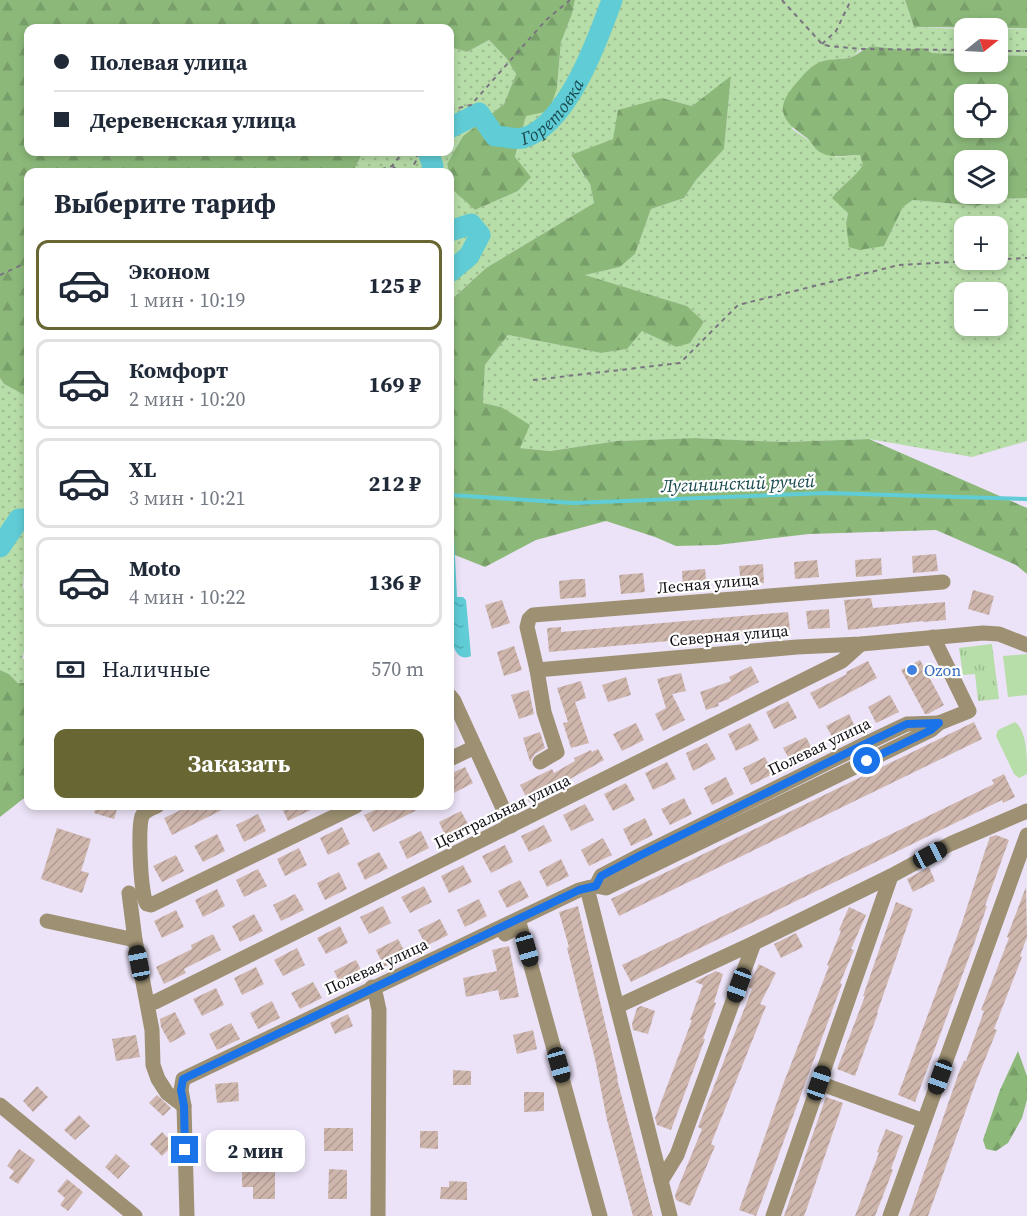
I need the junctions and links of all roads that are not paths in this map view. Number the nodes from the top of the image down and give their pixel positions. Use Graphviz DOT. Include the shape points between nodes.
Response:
graph roads {
  1 [pos="943,582"];
  2 [pos="933,637"];
  3 [pos="861,644"];
  4 [pos="1027,645"];
  5 [pos="537,670"];
  6 [pos="454,701"];
  7 [pos="939,723"];
  8 [pos="475,747"];
  9 [pos="454,757"];
  10 [pos="540,762"];
  11 [pos="756,797"];
  12 [pos="149,810"];
  13 [pos="348,810"];
  14 [pos="764,811"];
  15 [pos="1027,811"];
  16 [pos="512,826"];
  17 [pos="1027,835"];
  18 [pos="891,876"];
  19 [pos="592,887"];
  20 [pos="129,893"];
  21 [pos="47,921"];
  22 [pos="135,940"];
  23 [pos="754,943"];
  24 [pos="374,992"];
  25 [pos="155,1002"];
  26 [pos="618,1006"];
  27 [pos="819,1083"];
  28 [pos="0,1105"];
  29 [pos="184,1106"];
  30 [pos="924,1121"];
  31 [pos="661,1181"];
  32 [pos="135,1216"];
  33 [pos="187,1216"];
  34 [pos="378,1216"];
  35 [pos="600,1216"];
  36 [pos="670,1216"];
  37 [pos="773,1216"];
  38 [pos="890,1216"];
  1 -- 5 [label="street, Лесная улица" via="533,615 527,627"];
  2 -- 3 [label="street, Северная улица"];
  2 -- 4 [label="street, Северная улица" via="999,634"];
  2 -- 7 [label="street, Полевая улица" via="969,711"];
  3 -- 5 [label="street, Северная улица"];
  3 -- 16 [label="street, Центральная улица" via="842,661"];
  5 -- 10 [label="street" via="544,712 557,752"];
  6 -- 8 [label="street"];
  7 -- 11 [label="street, Полевая улица" via="907,724"];
  7 -- 14 [label="street, Полевая улица"];
  8 -- 9 [label="street"];
  8 -- 16 [label="street"];
  11 -- 14 [label="street"];
  11 -- 19 [label="street, Полевая улица" via="601,876"];
  12 -- 13 [label="street" via="141,818 142,885 147,904 156,904"];
  14 -- 19 [label="street, Полевая улица" via="606,888"];
  15 -- 18 [label="street" via="950,844"];
  16 -- 25 [label="street, Центральная улица"];
  17 -- 30 [label="street"];
  18 -- 23 [label="street"];
  18 -- 27 [label="street"];
  19 -- 24 [label="street, Полевая улица"];
  19 -- 26 [label="street"];
  20 -- 22 [label="street"];
  21 -- 22 [label="street"];
  22 -- 29 [label="street" via="152,1030 153,1065 167,1093"];
  23 -- 26 [label="street"];
  23 -- 31 [label="street" via="676,1155"];
  24 -- 29 [label="street" via="181,1090"];
  24 -- 34 [label="street" via="379,1010"];
  24 -- 35 [label="street" via="520,926"];
  26 -- 31 [label="street"];
  27 -- 30 [label="street"];
  27 -- 37 [label="street"];
  28 -- 32 [label="street"];
  29 -- 33 [label="street"];
  30 -- 38 [label="street"];
  31 -- 36 [label="street"];
}
